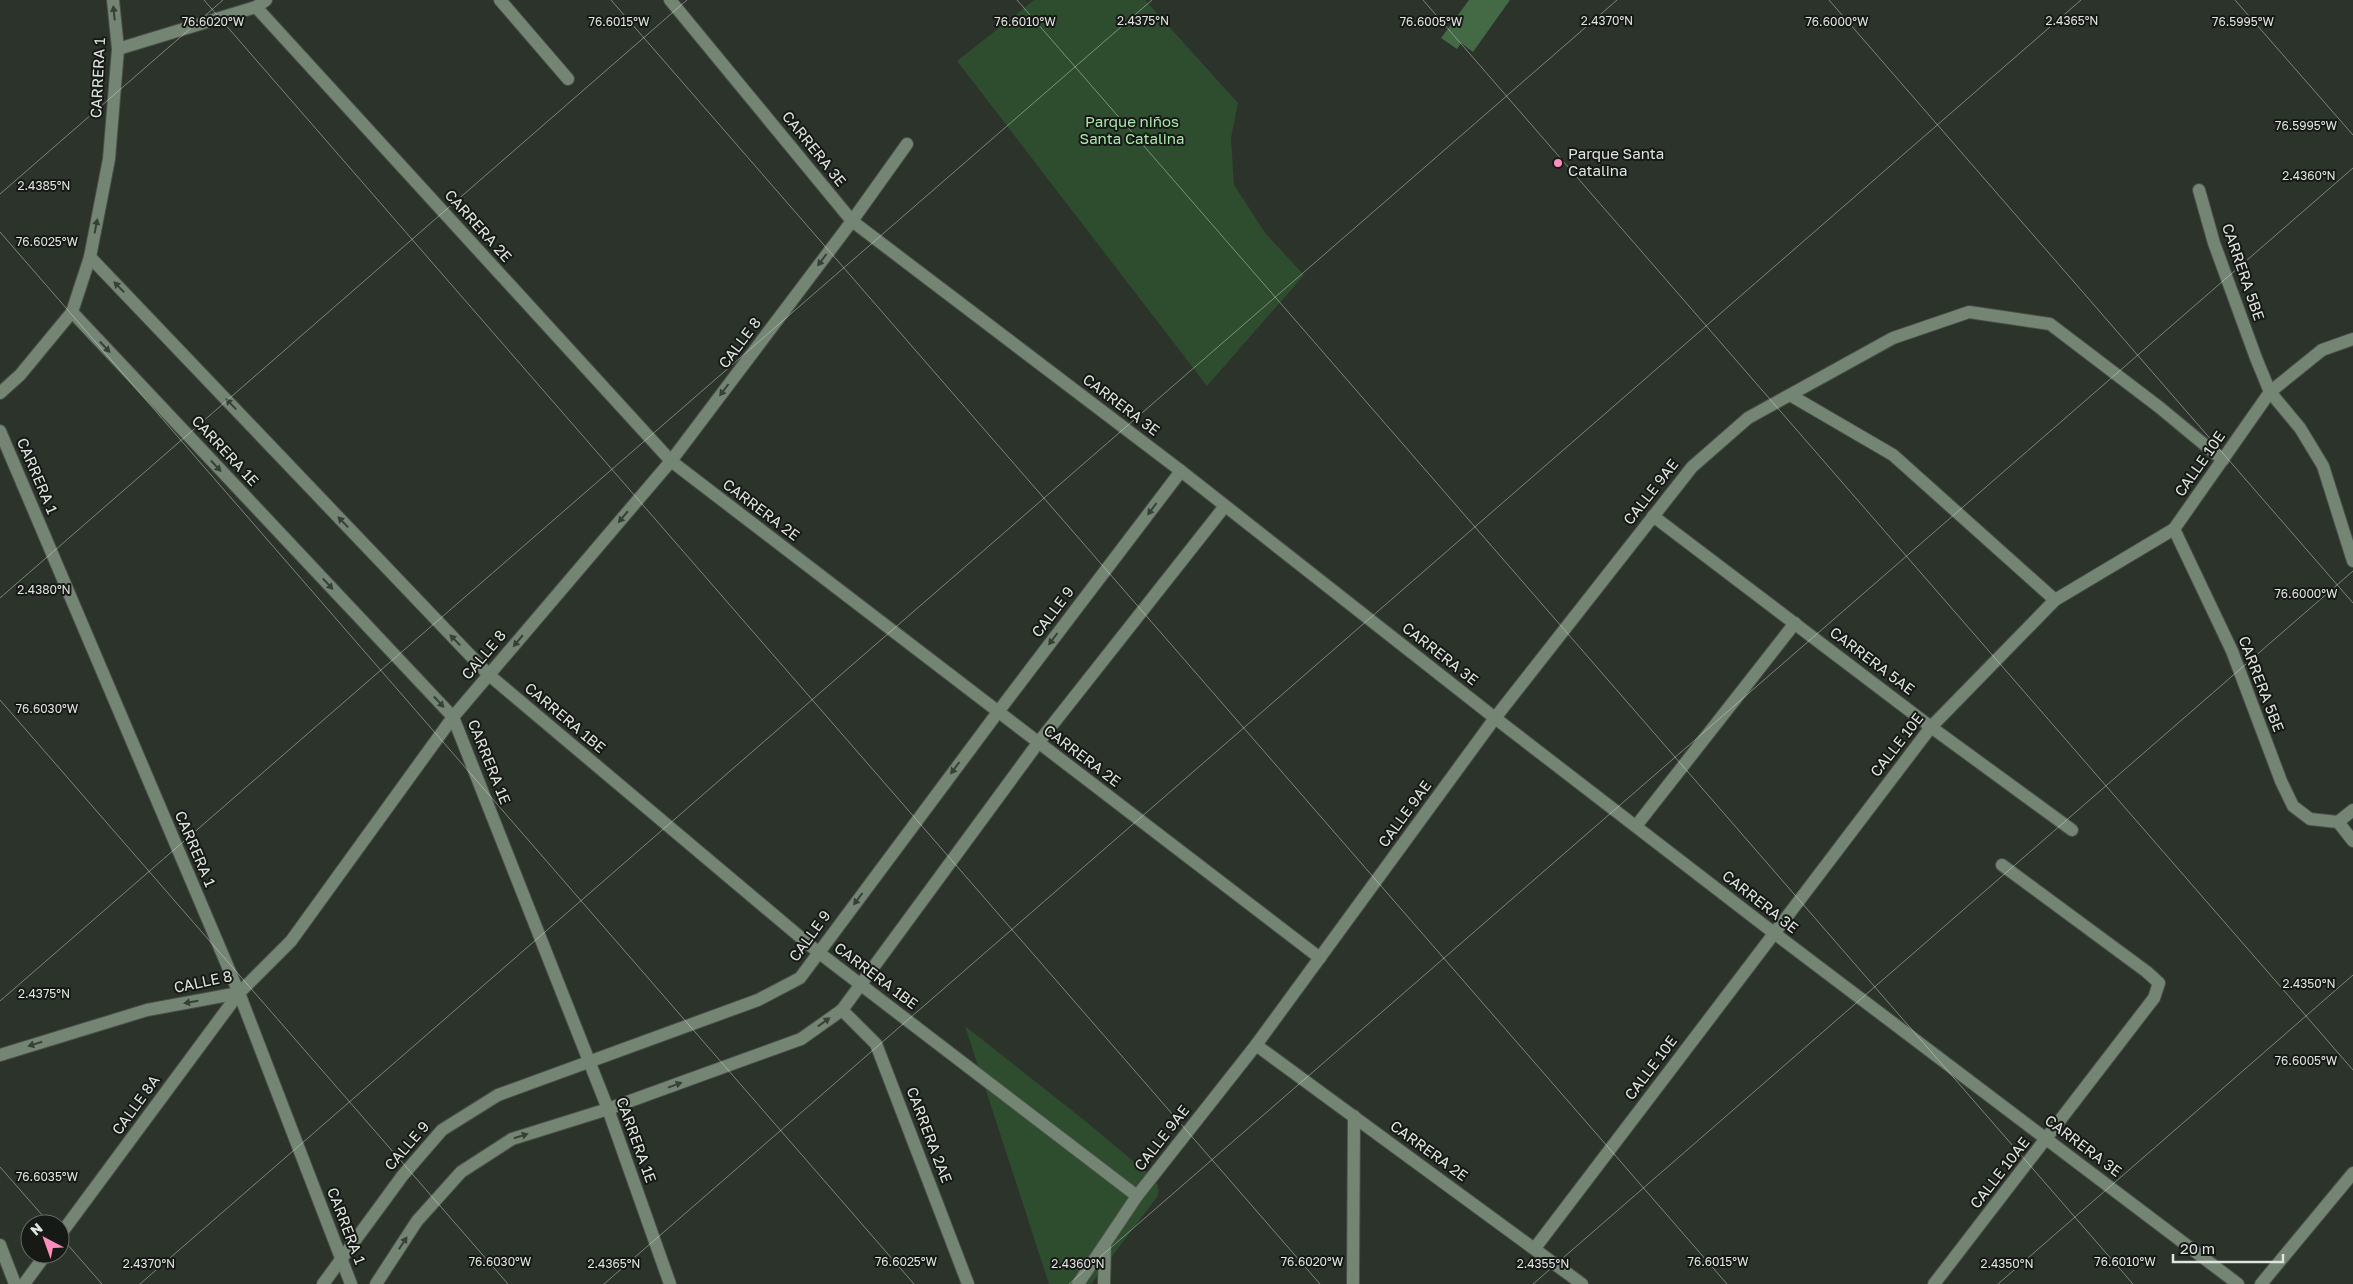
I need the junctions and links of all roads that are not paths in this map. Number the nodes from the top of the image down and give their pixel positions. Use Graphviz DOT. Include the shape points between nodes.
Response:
graph roads {
  1 [pos="113,0"];
  2 [pos="500,0"];
  3 [pos="670,0"];
  4 [pos="261,3"];
  5 [pos="118,49"];
  6 [pos="568,79"];
  7 [pos="907,144"];
  8 [pos="2199,190"];
  9 [pos="852,222"];
  10 [pos="90,257"];
  11 [pos="72,312"];
  12 [pos="2353,339"];
  13 [pos="2270,392"];
  14 [pos="0,394"];
  15 [pos="1790,395"];
  16 [pos="0,431"];
  17 [pos="2223,460"];
  18 [pos="671,461"];
  19 [pos="1181,470"];
  20 [pos="1226,506"];
  21 [pos="1653,516"];
  22 [pos="2174,529"];
  23 [pos="2353,561"];
  24 [pos="2055,600"];
  25 [pos="1795,624"];
  26 [pos="489,675"];
  27 [pos="998,712"];
  28 [pos="453,717"];
  29 [pos="1495,718"];
  30 [pos="1930,727"];
  31 [pos="1038,744"];
  32 [pos="2353,810"];
  33 [pos="2338,822"];
  34 [pos="1636,826"];
  35 [pos="2072,830"];
  36 [pos="2353,841"];
  37 [pos="2002,865"];
  38 [pos="1774,933"];
  39 [pos="818,952"];
  40 [pos="1320,958"];
  41 [pos="860,983"];
  42 [pos="239,993"];
  43 [pos="842,1010"];
  44 [pos="1256,1045"];
  45 [pos="0,1055"];
  46 [pos="589,1061"];
  47 [pos="608,1109"];
  48 [pos="1354,1116"];
  49 [pos="2046,1138"];
  50 [pos="2353,1173"];
  51 [pos="1138,1196"];
  52 [pos="70,1221"];
  53 [pos="1105,1244"];
  54 [pos="0,1245"];
  55 [pos="1535,1248"];
  56 [pos="341,1260"];
  57 [pos="39,1264"];
  58 [pos="15,1284"];
  59 [pos="24,1284"];
  60 [pos="322,1284"];
  61 [pos="351,1284"];
  62 [pos="376,1284"];
  63 [pos="670,1284"];
  64 [pos="968,1284"];
  65 [pos="1078,1284"];
  66 [pos="1104,1284"];
  67 [pos="1354,1284"];
  68 [pos="1582,1284"];
  69 [pos="1934,1284"];
  70 [pos="2238,1284"];
  71 [pos="2261,1284"];
  5 -- 1 [label="street, CARRERA 1, one-way"];
  2 -- 6 [label="street"];
  3 -- 9 [label="street, CARRERA 3E"];
  4 -- 5 [label="street"];
  4 -- 18 [label="street, CARRERA 2E"];
  10 -- 5 [label="street, CARRERA 1, one-way" via="109,159"];
  7 -- 9 [label="street, CALLE 8"];
  8 -- 13 [label="street, CARRERA 5BE" via="2214,243"];
  9 -- 18 [label="street, CALLE 8, one-way"];
  9 -- 19 [label="street, CARRERA 3E"];
  10 -- 11 [label="street, CARRERA 1"];
  26 -- 10 [label="street, one-way"];
  11 -- 14 [label="street, CARRERA 1"];
  11 -- 28 [label="street, CARRERA 1E, one-way"];
  12 -- 13 [label="street, CALLE 10E" via="2322,350"];
  13 -- 17 [label="street, CALLE 10E"];
  13 -- 23 [label="street, CARRERA 5BE" via="2300,428 2323,466"];
  15 -- 17 [label="street, CALLE 9AE" via="1894,338 1969,312 2050,324"];
  15 -- 21 [label="street, CALLE 9AE" via="1748,418 1692,467"];
  15 -- 24 [label="street" via="1893,455"];
  16 -- 42 [label="street, CARRERA 1"];
  17 -- 22 [label="street, CALLE 10E"];
  18 -- 26 [label="street, CALLE 8, one-way"];
  18 -- 27 [label="street, CARRERA 2E"];
  19 -- 20 [label="street, CARRERA 3E"];
  19 -- 27 [label="street, CALLE 9, one-way"];
  20 -- 29 [label="street, CARRERA 3E"];
  20 -- 31 [label="street"];
  21 -- 25 [label="street, CARRERA 5AE"];
  21 -- 29 [label="street, CALLE 9AE"];
  22 -- 24 [label="street, CALLE 10E"];
  22 -- 33 [label="street, CARRERA 5BE" via="2232,652 2293,806 2310,819"];
  24 -- 30 [label="street, CALLE 10E"];
  25 -- 30 [label="street, CARRERA 5AE"];
  25 -- 34 [label="street"];
  26 -- 28 [label="street, CALLE 8"];
  26 -- 39 [label="street, CARRERA 1BE"];
  27 -- 31 [label="street, CARRERA 2E"];
  27 -- 39 [label="street, CALLE 9, one-way"];
  28 -- 42 [label="street, CALLE 8" via="291,941"];
  28 -- 46 [label="street, CARRERA 1E"];
  29 -- 34 [label="street, CARRERA 3E"];
  29 -- 40 [label="street, CALLE 9AE"];
  30 -- 35 [label="street, CARRERA 5AE"];
  30 -- 38 [label="street, CALLE 10E"];
  31 -- 40 [label="street, CARRERA 2E"];
  31 -- 41 [label="street"];
  32 -- 33 [label="street"];
  33 -- 36 [label="street"];
  34 -- 38 [label="street, CARRERA 3E"];
  37 -- 49 [label="street, CALLE 10AE" via="2159,983 2154,998"];
  38 -- 49 [label="street, CARRERA 3E"];
  38 -- 55 [label="street, CALLE 10E"];
  39 -- 41 [label="street, CARRERA 1BE"];
  39 -- 46 [label="street, CALLE 9" via="800,978 758,1000"];
  40 -- 44 [label="street, CALLE 9AE"];
  41 -- 43 [label="street"];
  41 -- 51 [label="street, CARRERA 1BE"];
  42 -- 45 [label="street, CALLE 8, one-way" via="147,1010"];
  42 -- 52 [label="street, CALLE 8A"];
  42 -- 56 [label="street, CARRERA 1"];
  47 -- 43 [label="street, one-way" via="801,1040"];
  43 -- 64 [label="street, CARRERA 2AE" via="876,1044"];
  44 -- 48 [label="street, CARRERA 2E"];
  44 -- 51 [label="street, CALLE 9AE"];
  46 -- 47 [label="street, CARRERA 1E"];
  46 -- 56 [label="street, CALLE 9" via="498,1095 442,1130 403,1175"];
  62 -- 47 [label="street, one-way" via="417,1221 461,1172 512,1139"];
  47 -- 63 [label="street, CARRERA 1E"];
  48 -- 55 [label="street, CARRERA 2E"];
  48 -- 67 [label="street"];
  49 -- 69 [label="street, CALLE 10AE"];
  49 -- 70 [label="street, CARRERA 3E"];
  50 -- 71 [label="street"];
  51 -- 53 [label="street, CALLE 9AE"];
  53 -- 65 [label="street, CALLE 9AE"];
  53 -- 66 [label="street"];
  54 -- 58 [label="street"];
  55 -- 68 [label="street, CARRERA 2E"];
  56 -- 60 [label="street, CALLE 9"];
  56 -- 61 [label="street, CARRERA 1"];
  57 -- 59 [label="street"];
}
